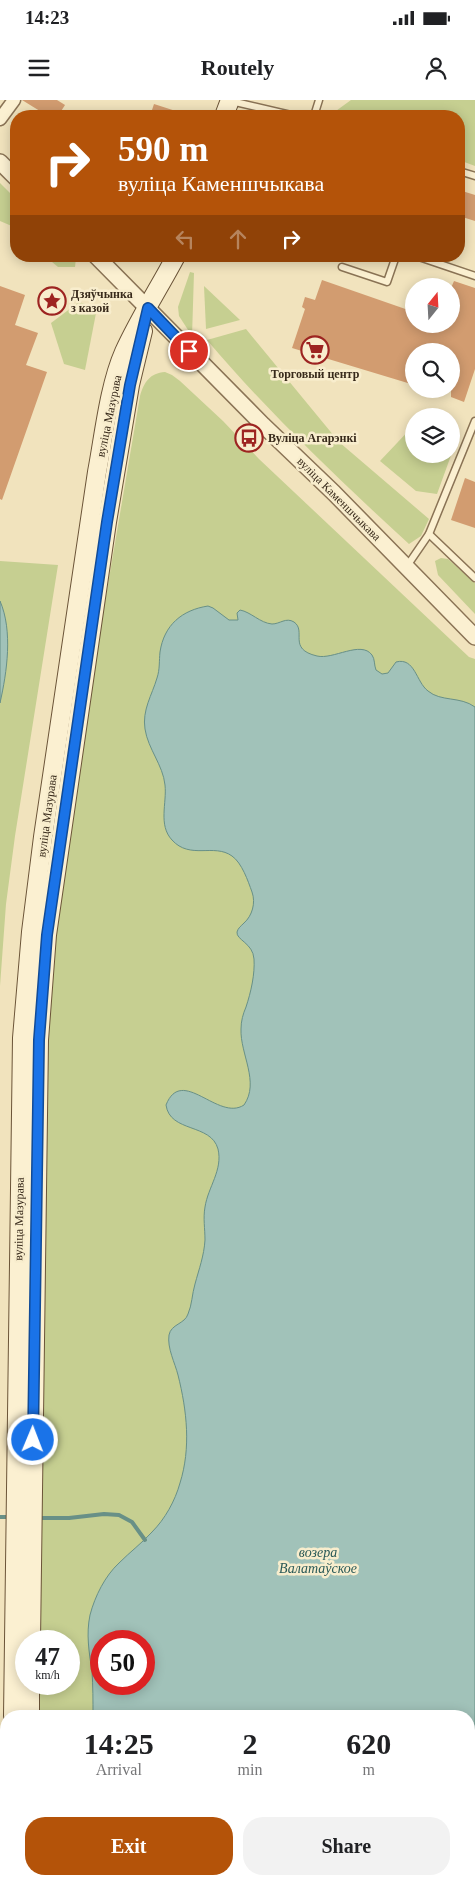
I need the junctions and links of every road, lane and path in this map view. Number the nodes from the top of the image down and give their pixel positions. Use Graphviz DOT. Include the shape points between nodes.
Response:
graph roads {
  1 [pos="14,100"];
  2 [pos="230,100"];
  3 [pos="262,110"];
  4 [pos="0,119"];
  5 [pos="0,162"];
  6 [pos="10,172"];
  7 [pos="102,262"];
  8 [pos="173,262"];
  9 [pos="394,262"];
  10 [pos="434,262"];
  11 [pos="342,267"];
  12 [pos="475,276"];
  13 [pos="148,308"];
  14 [pos="474,423"];
  15 [pos="429,534"];
  16 [pos="407,567"];
  17 [pos="475,578"];
  18 [pos="475,637"];
  19 [pos="24,1564"];
  20 [pos="30,1630"];
  21 [pos="30,1695"];
  22 [pos="13,1710"];
  23 [pos="30,1710"];
  1 -- 4 [label="street"];
  2 -- 3 [label="lane"];
  5 -- 6 [label="street"];
  7 -- 13 [label="street, вуліца Каменшчыкава"];
  8 -- 13 [label="main road"];
  9 -- 11 [label="lane" via="387,282"];
  10 -- 12 [label="lane"];
  13 -- 16 [label="street, вуліца Каменшчыкава"];
  13 -- 19 [label="main road, вуліца Мазурава" via="124,352 105,427 30,932 22,1038"];
  14 -- 15 [label="lane"];
  15 -- 16 [label="lane"];
  15 -- 17 [label="lane"];
  16 -- 18 [label="street, вуліца Каменшчыкава"];
  19 -- 20 [label="main road, вуліца Мазурава"];
  19 -- 22 [label="main road, вуліца Мазурава"];
  21 -- 23 [label="main road"];
}
